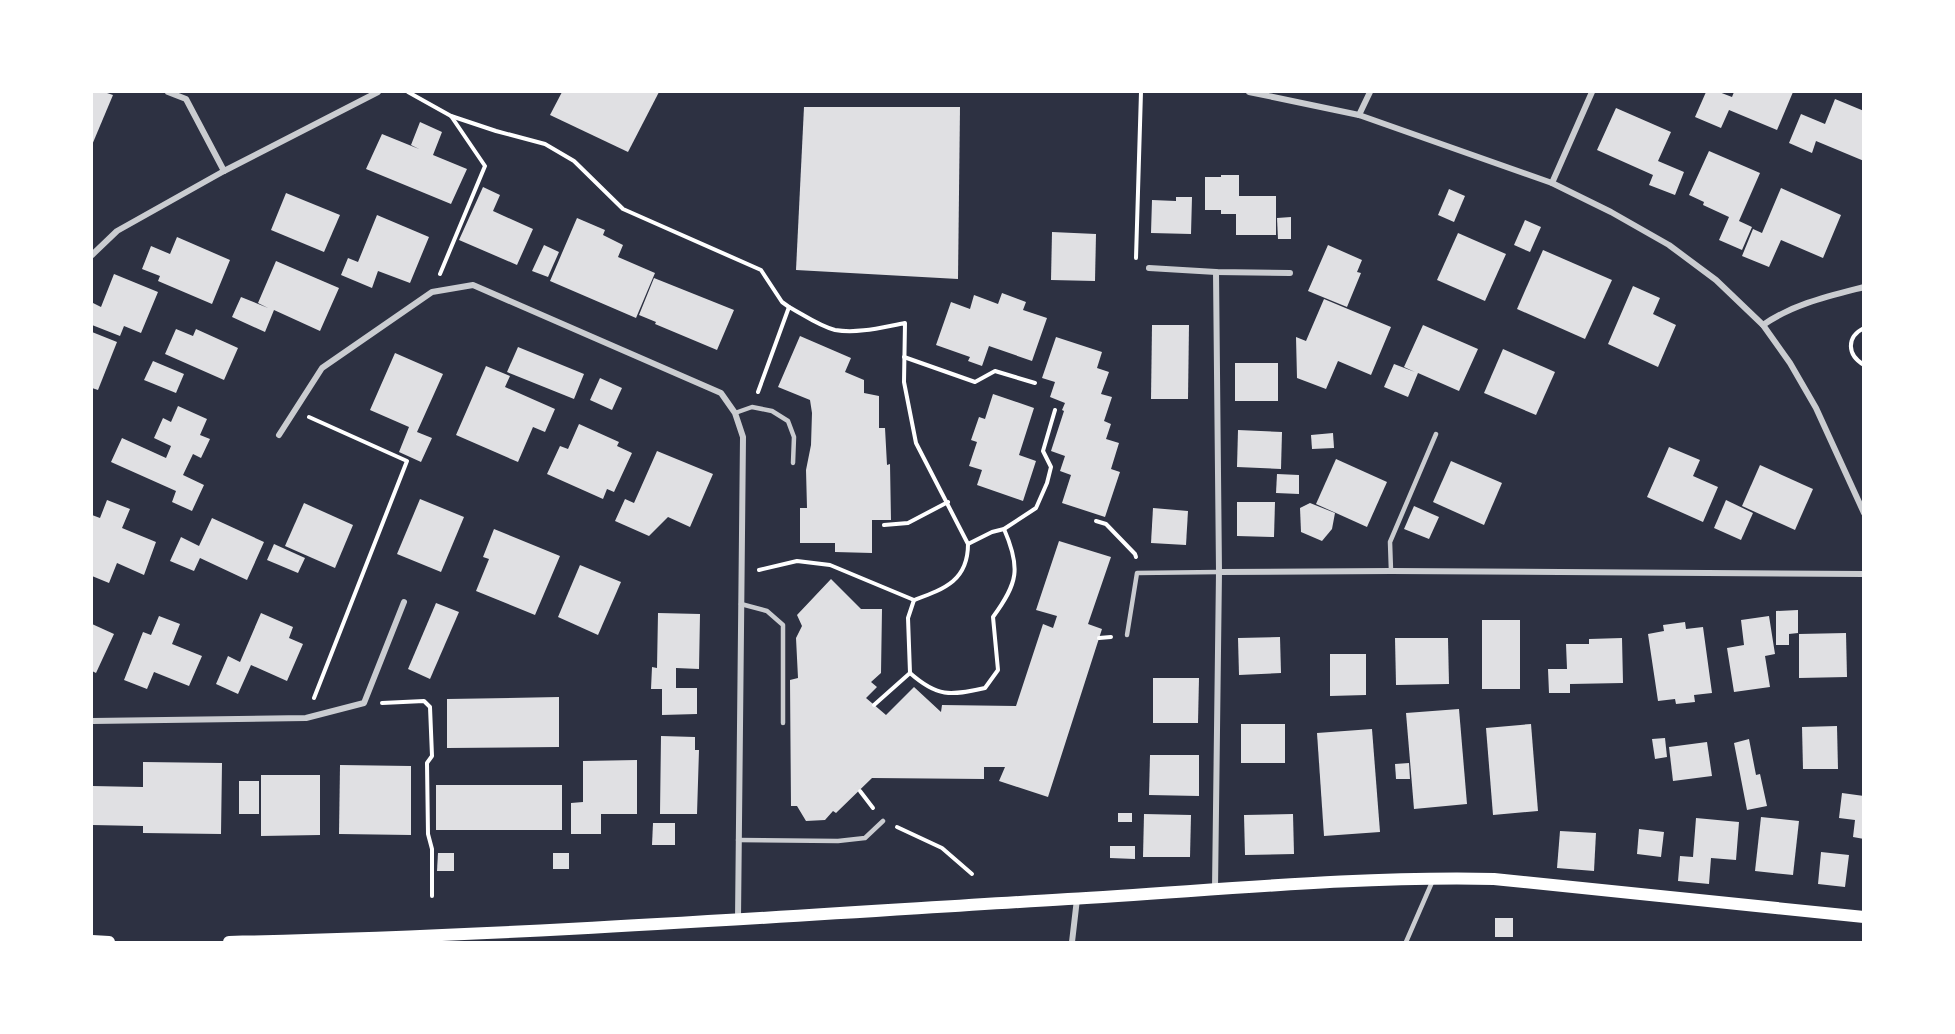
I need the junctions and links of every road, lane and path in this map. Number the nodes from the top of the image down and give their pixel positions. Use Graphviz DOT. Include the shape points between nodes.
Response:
graph roads {
  1 [pos="168,92"];
  2 [pos="378,92"];
  3 [pos="408,92"];
  4 [pos="1141,92"];
  5 [pos="1249,92"];
  6 [pos="1370,92"];
  7 [pos="1592,92"];
  8 [pos="1359,115"];
  9 [pos="452,116"];
  10 [pos="224,171"];
  11 [pos="1552,183"];
  12 [pos="92,255"];
  13 [pos="1149,268"];
  14 [pos="1216,272"];
  15 [pos="1290,273"];
  16 [pos="1863,287"];
  17 [pos="432,292"];
  18 [pos="789,307"];
  19 [pos="1763,325"];
  20 [pos="1863,328"];
  21 [pos="904,357"];
  22 [pos="1863,364"];
  23 [pos="1035,383"];
  24 [pos="752,407"];
  25 [pos="1055,410"];
  26 [pos="295,411"];
  27 [pos="735,413"];
  28 [pos="1436,434"];
  29 [pos="279,435"];
  30 [pos="793,464"];
  31 [pos="948,502"];
  32 [pos="1863,513"];
  33 [pos="1096,521"];
  34 [pos="884,525"];
  35 [pos="1004,529"];
  36 [pos="968,544"];
  37 [pos="1391,571"];
  38 [pos="1219,572"];
  39 [pos="1137,573"];
  40 [pos="742,574"];
  41 [pos="1863,574"];
  42 [pos="914,600"];
  43 [pos="404,602"];
  44 [pos="741,604"];
  45 [pos="1127,635"];
  46 [pos="910,673"];
  47 [pos="364,703"];
  48 [pos="874,705"];
  49 [pos="306,718"];
  50 [pos="92,721"];
  51 [pos="783,723"];
  52 [pos="860,790"];
  53 [pos="884,821"];
  54 [pos="738,840"];
  55 [pos="972,874"];
  56 [pos="1434,877"];
  57 [pos="1215,889"];
  58 [pos="432,896"];
  59 [pos="1077,899"];
  60 [pos="1863,917"];
  61 [pos="738,919"];
  62 [pos="92,941"];
  63 [pos="110,942"];
  64 [pos="229,942"];
  65 [pos="1072,942"];
  66 [pos="1406,942"];
  1 -- 10 [label="street" via="186,99"];
  2 -- 10 [label="street"];
  3 -- 9 [label="path"];
  4 -- 13 [label="path" via="1136,266"];
  5 -- 8 [label="street"];
  6 -- 8 [label="street"];
  7 -- 11 [label="street"];
  8 -- 11 [label="street"];
  9 -- 17 [label="path" via="485,166"];
  9 -- 18 [label="path" via="545,144 574,161 623,209 761,270"];
  10 -- 12 [label="street" via="117,231"];
  11 -- 19 [label="street" via="1669,245 1716,279"];
  13 -- 14 [label="street"];
  14 -- 15 [label="street"];
  14 -- 38 [label="street"];
  16 -- 19 [label="street" via="1799,306"];
  17 -- 26 [label="street" via="322,368"];
  17 -- 27 [label="street" via="473,285 721,393"];
  18 -- 21 [label="path" via="835,330 865,331 905,323"];
  18 -- 24 [label="path"];
  19 -- 32 [label="street" via="1816,408"];
  20 -- 22 [label="path" via="1852,337 1850,345 1852,354"];
  21 -- 23 [label="path" via="975,382 995,371"];
  21 -- 31 [label="path" via="903,382 916,444"];
  24 -- 27 [label="lane"];
  24 -- 30 [label="lane" via="772,411 788,421 794,437"];
  25 -- 35 [label="path" via="1042,452 1051,467 1047,483 1036,508"];
  26 -- 29 [label="street"];
  26 -- 49 [label="path" via="407,461"];
  27 -- 40 [label="street" via="743,437"];
  28 -- 37 [label="lane" via="1390,542"];
  31 -- 34 [label="path" via="908,523"];
  31 -- 36 [label="path"];
  33 -- 39 [label="path" via="1106,524 1135,554"];
  35 -- 36 [label="path"];
  35 -- 46 [label="path" via="1016,564 1009,596 993,617 998,670 985,688 965,693 944,693 926,687"];
  36 -- 42 [label="path" via="968,557 960,575 944,589"];
  37 -- 38 [label="street"];
  37 -- 41 [label="street"];
  38 -- 39 [label="lane"];
  38 -- 57 [label="street"];
  39 -- 45 [label="lane"];
  40 -- 42 [label="path" via="797,561 830,565"];
  40 -- 44 [label="street"];
  42 -- 46 [label="path" via="908,618"];
  43 -- 47 [label="street"];
  44 -- 51 [label="lane" via="767,612 783,625"];
  44 -- 54 [label="street"];
  46 -- 48 [label="path"];
  47 -- 49 [label="street"];
  47 -- 58 [label="path" via="424,701 430,707 432,756 427,763"];
  49 -- 50 [label="street"];
  52 -- 53 [label="path"];
  53 -- 54 [label="lane" via="866,838"];
  53 -- 55 [label="path" via="942,848"];
  54 -- 61 [label="street"];
  56 -- 57 [label="main road"];
  56 -- 60 [label="main road" via="1494,879"];
  56 -- 66 [label="lane"];
  57 -- 59 [label="main road"];
  59 -- 61 [label="main road"];
  59 -- 65 [label="street"];
  61 -- 64 [label="main road" via="518,932"];
  62 -- 63 [label="main road"];
}
